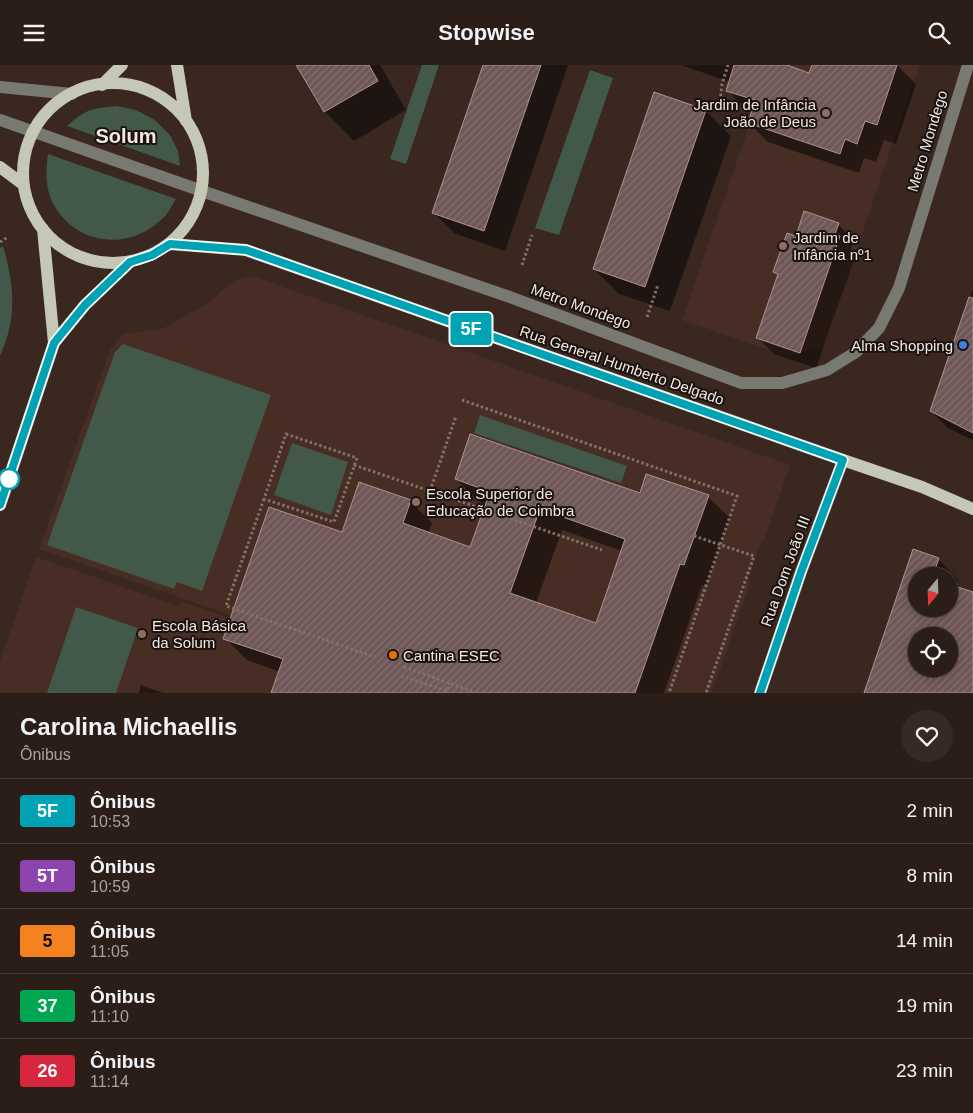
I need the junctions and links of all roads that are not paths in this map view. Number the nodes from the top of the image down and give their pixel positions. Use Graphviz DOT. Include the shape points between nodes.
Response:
graph roads {
  1 [pos="122,65"];
  2 [pos="177,65"];
  3 [pos="968,65"];
  4 [pos="102,85"];
  5 [pos="0,87"];
  6 [pos="72,94"];
  7 [pos="0,120"];
  8 [pos="186,121"];
  9 [pos="33,132"];
  10 [pos="0,167"];
  11 [pos="24,185"];
  12 [pos="202,191"];
  13 [pos="43,229"];
  14 [pos="170,244"];
  15 [pos="130,262"];
  16 [pos="54,343"];
  17 [pos="843,460"];
  18 [pos="0,505"];
  19 [pos="973,509"];
  20 [pos="760,693"];
  1 -- 4 [label="main road"];
  2 -- 8 [label="main road"];
  3 -- 12 [label="street, Metro Mondego" via="899,287 879,328 856,352 827,371 782,383 741,383 510,297"];
  4 -- 6 [label="main road"];
  4 -- 8 [label="main road" via="126,83 146,88 164,98"];
  5 -- 6 [label="street"];
  6 -- 9 [label="main road" via="50,110"];
  7 -- 9 [label="street, Metro Mondego"];
  8 -- 12 [label="main road" via="197,140 202,161"];
  9 -- 11 [label="main road" via="26,149"];
  9 -- 12 [label="street, Metro Mondego"];
  10 -- 11 [label="main road"];
  11 -- 13 [label="main road" via="27,201"];
  12 -- 14 [label="main road" via="196,211"];
  13 -- 15 [label="main road" via="60,246 82,258 106,264"];
  13 -- 16 [label="main road"];
  14 -- 15 [label="main road" via="152,255"];
  14 -- 17 [label="main road, Rua General Humberto Delgado" via="246,250"];
  15 -- 16 [label="main road" via="85,305"];
  16 -- 18 [label="main road"];
  17 -- 19 [label="main road, Rua General Humberto Delgado" via="922,487"];
  17 -- 20 [label="street, Rua Dom João III"];
}
